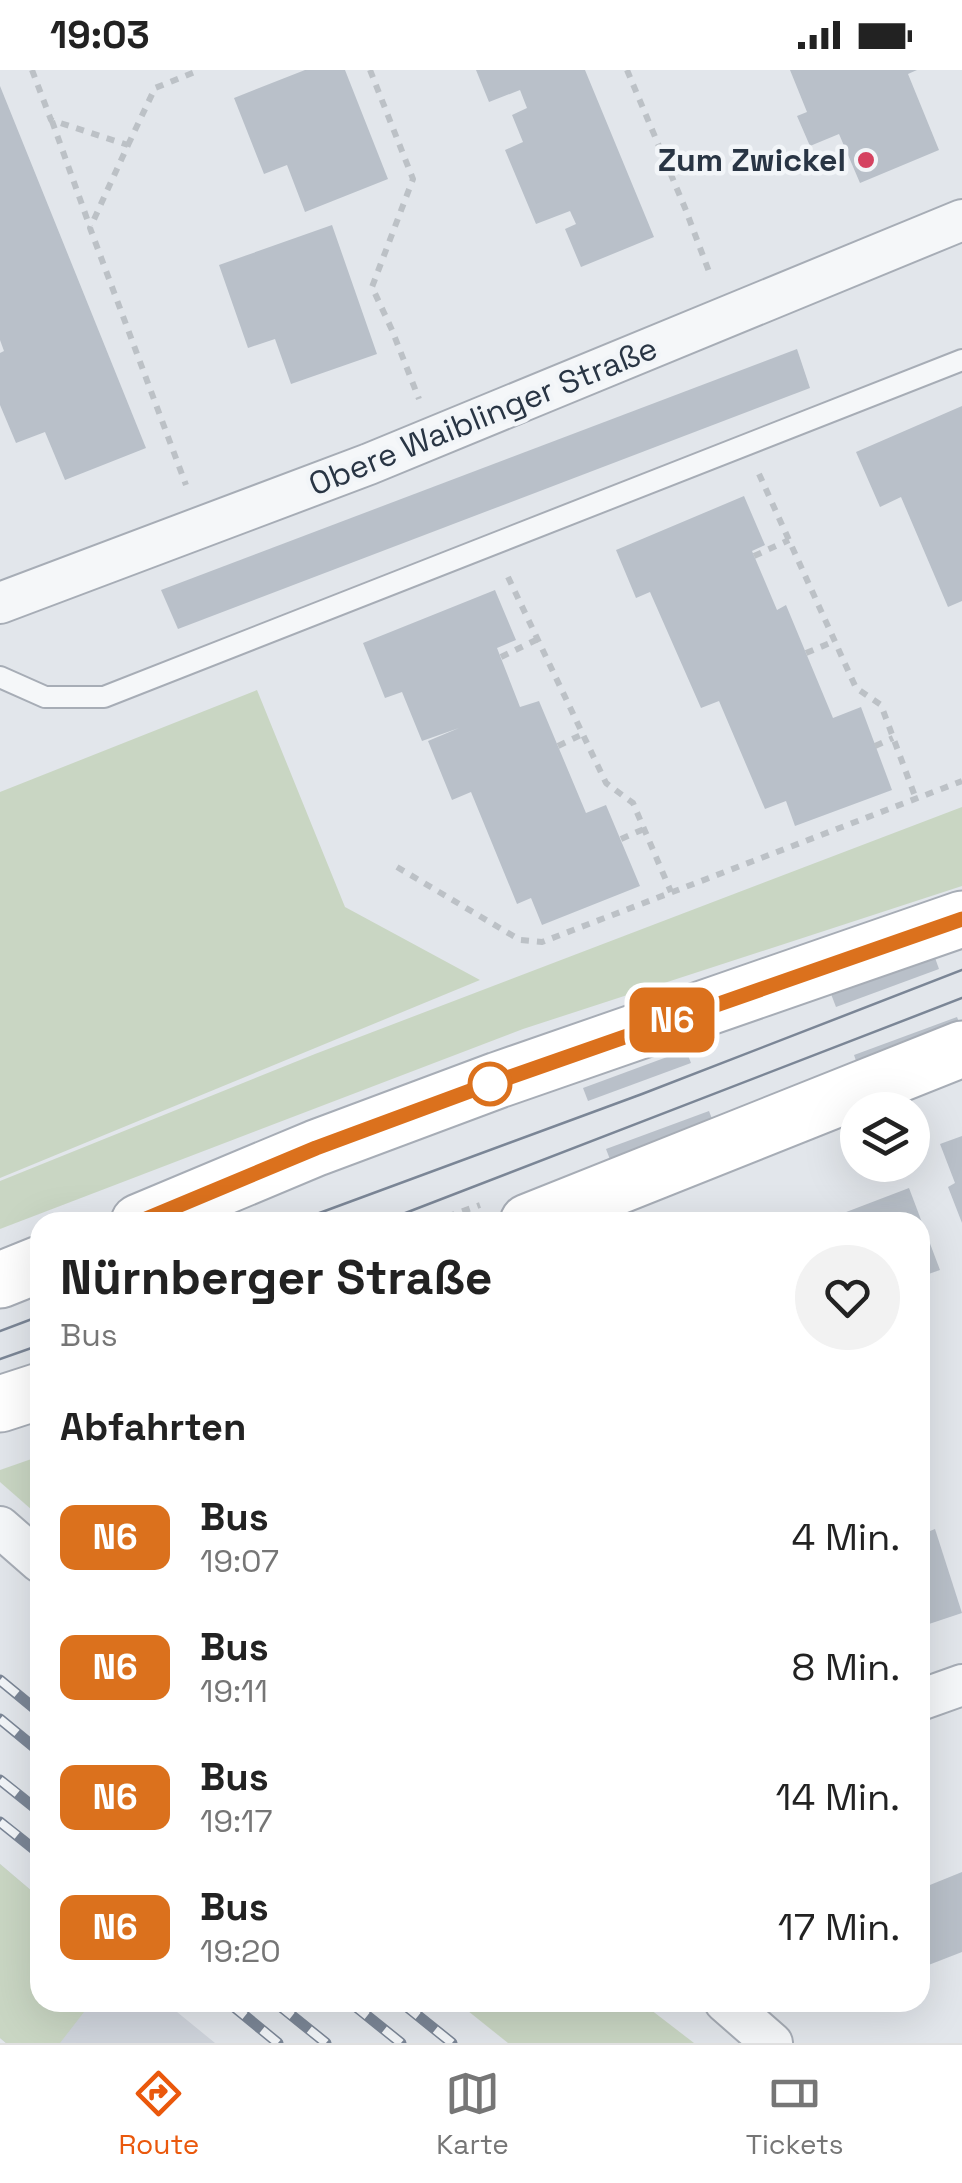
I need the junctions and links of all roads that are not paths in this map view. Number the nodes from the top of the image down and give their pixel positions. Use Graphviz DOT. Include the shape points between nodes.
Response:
graph roads {
  1 [pos="962,220"];
  2 [pos="962,360"];
  3 [pos="0,603"];
  4 [pos="0,677"];
  5 [pos="962,919"];
  6 [pos="962,1049"];
  7 [pos="172,1212"];
  8 [pos="553,1212"];
  9 [pos="30,1268"];
  10 [pos="0,1280"];
  11 [pos="30,1394"];
  12 [pos="0,1404"];
  13 [pos="0,1528"];
  14 [pos="30,1554"];
  15 [pos="962,1685"];
  16 [pos="930,1696"];
  17 [pos="736,2012"];
  18 [pos="772,2043"];
  1 -- 3 [label="street, Obere Waiblinger Straße" via="369,464"];
  2 -- 4 [label="lane" via="104,697 45,698"];
  5 -- 7 [label="main road" via="498,1080 316,1148"];
  6 -- 8 [label="main road"];
  9 -- 10 [label="main road"];
  11 -- 12 [label="main road"];
  13 -- 14 [label="street"];
  15 -- 16 [label="street"];
  17 -- 18 [label="street"];
}
